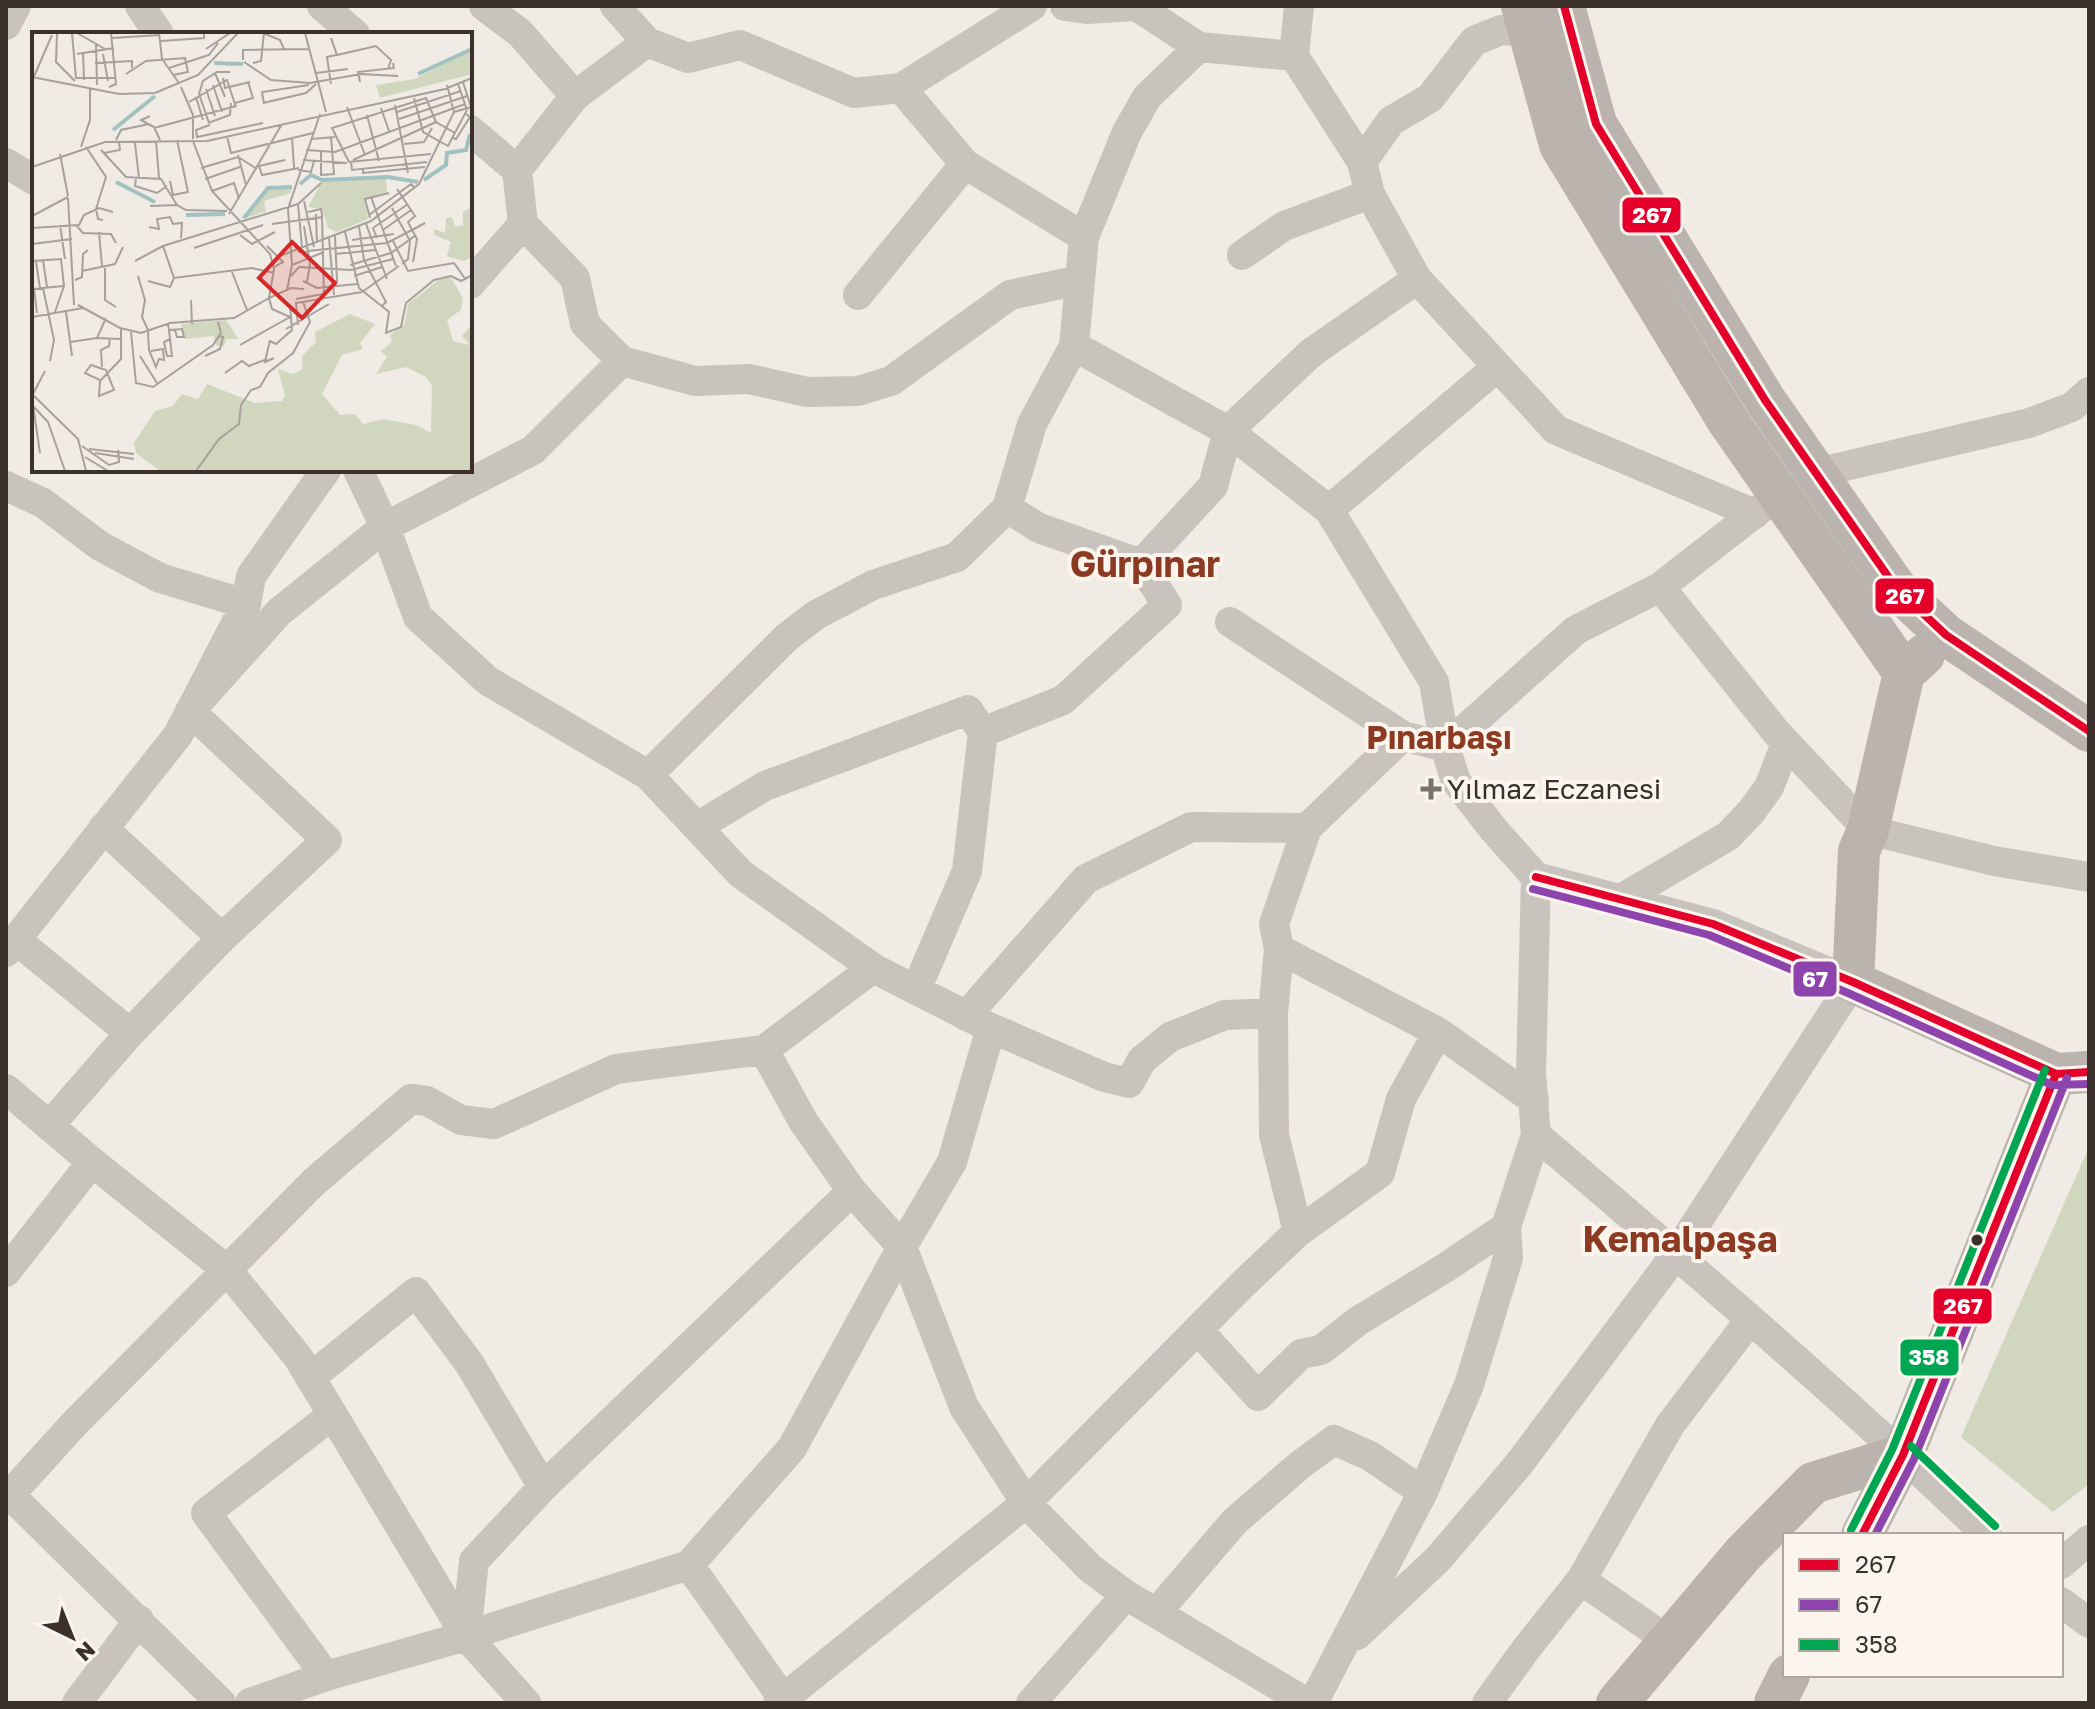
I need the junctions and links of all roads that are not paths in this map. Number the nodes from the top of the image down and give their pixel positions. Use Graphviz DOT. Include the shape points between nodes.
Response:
graph roads {
  1 [pos="16,6"];
  2 [pos="140,6"];
  3 [pos="322,6"];
  4 [pos="484,6"];
  5 [pos="615,6"];
  6 [pos="1032,6"];
  7 [pos="1135,6"];
  8 [pos="1299,6"];
  9 [pos="1564,6"];
  10 [pos="1079,7"];
  11 [pos="1525,19"];
  12 [pos="6,25"];
  13 [pos="158,32"];
  14 [pos="353,32"];
  15 [pos="647,42"];
  16 [pos="1199,47"];
  17 [pos="1294,56"];
  18 [pos="901,88"];
  19 [pos="575,96"];
  20 [pos="472,132"];
  21 [pos="1362,162"];
  22 [pos="6,163"];
  23 [pos="965,164"];
  24 [pos="517,170"];
  25 [pos="32,179"];
  26 [pos="1370,194"];
  27 [pos="523,224"];
  28 [pos="1084,237"];
  29 [pos="1242,255"];
  30 [pos="1417,279"];
  31 [pos="1080,280"];
  32 [pos="472,282"];
  33 [pos="858,295"];
  34 [pos="1074,346"];
  35 [pos="622,361"];
  36 [pos="1496,368"];
  37 [pos="2089,392"];
  38 [pos="1228,431"];
  39 [pos="325,472"];
  40 [pos="359,472"];
  41 [pos="1816,473"];
  42 [pos="6,486"];
  43 [pos="1767,504"];
  44 [pos="1007,508"];
  45 [pos="1329,510"];
  46 [pos="385,527"];
  47 [pos="1141,564"];
  48 [pos="1660,587"];
  49 [pos="246,604"];
  50 [pos="1230,622"];
  51 [pos="1946,635"];
  52 [pos="1904,673"];
  53 [pos="190,711"];
  54 [pos="2089,731"];
  55 [pos="983,732"];
  56 [pos="1403,736"];
  57 [pos="1786,744"];
  58 [pos="1445,747"];
  59 [pos="648,775"];
  60 [pos="697,827"];
  61 [pos="103,828"];
  62 [pos="1307,828"];
  63 [pos="1868,830"];
  64 [pos="1536,877"];
  65 [pos="2089,877"];
  66 [pos="1621,899"];
  67 [pos="222,938"];
  68 [pos="11,946"];
  69 [pos="1279,949"];
  70 [pos="873,968"];
  71 [pos="1853,982"];
  72 [pos="916,990"];
  73 [pos="1273,1013"];
  74 [pos="978,1022"];
  75 [pos="1438,1032"];
  76 [pos="130,1033"];
  77 [pos="764,1050"];
  78 [pos="2072,1073"];
  79 [pos="6,1089"];
  80 [pos="1534,1100"];
  81 [pos="49,1126"];
  82 [pos="1536,1135"];
  83 [pos="92,1162"];
  84 [pos="852,1191"];
  85 [pos="1506,1227"];
  86 [pos="1298,1232"];
  87 [pos="902,1247"];
  88 [pos="1676,1254"];
  89 [pos="227,1270"];
  90 [pos="6,1272"];
  91 [pos="1750,1320"];
  92 [pos="1198,1330"];
  93 [pos="310,1378"];
  94 [pos="332,1415"];
  95 [pos="1903,1455"];
  96 [pos="543,1487"];
  97 [pos="1423,1492"];
  98 [pos="7,1494"];
  99 [pos="1026,1503"];
  100 [pos="1863,1533"];
  101 [pos="1985,1533"];
  102 [pos="2089,1540"];
  103 [pos="2063,1562"];
  104 [pos="689,1565"];
  105 [pos="1581,1580"];
  106 [pos="1126,1595"];
  107 [pos="2063,1604"];
  108 [pos="1156,1613"];
  109 [pos="139,1620"];
  110 [pos="2089,1623"];
  111 [pos="466,1636"];
  112 [pos="1669,1641"];
  113 [pos="1341,1650"];
  114 [pos="326,1676"];
  115 [pos="1788,1677"];
  116 [pos="782,1702"];
  117 [pos="77,1703"];
  118 [pos="221,1703"];
  119 [pos="250,1703"];
  120 [pos="526,1703"];
  121 [pos="1031,1703"];
  122 [pos="1307,1703"];
  123 [pos="1313,1703"];
  124 [pos="1487,1703"];
  125 [pos="1617,1703"];
  126 [pos="1775,1703"];
  1 -- 12 [label="street"];
  2 -- 13 [label="street"];
  3 -- 14 [label="street"];
  4 -- 19 [label="street" via="520,33"];
  5 -- 15 [label="street"];
  6 -- 18 [label="street"];
  7 -- 10 [label="street"];
  7 -- 16 [label="street"];
  8 -- 17 [label="street"];
  9 -- 41 [label="main road" via="1596,124 1765,400"];
  11 -- 21 [label="street" via="1474,41 1430,98 1391,121"];
  11 -- 43 [label="main road" via="1560,145 1728,421"];
  15 -- 18 [label="street" via="688,58 740,45 854,93"];
  15 -- 19 [label="street"];
  16 -- 17 [label="street"];
  16 -- 28 [label="street" via="1147,97"];
  17 -- 21 [label="street"];
  18 -- 23 [label="street"];
  19 -- 24 [label="street"];
  20 -- 24 [label="street"];
  21 -- 26 [label="street"];
  22 -- 25 [label="street"];
  23 -- 28 [label="street"];
  23 -- 33 [label="street"];
  24 -- 27 [label="street"];
  26 -- 29 [label="street" via="1284,226"];
  26 -- 30 [label="street"];
  27 -- 32 [label="street"];
  27 -- 35 [label="street" via="575,278 585,324"];
  28 -- 31 [label="street"];
  30 -- 36 [label="street"];
  30 -- 38 [label="street" via="1311,353"];
  31 -- 34 [label="street"];
  31 -- 35 [label="street" via="1010,295 891,381 858,391 807,392 749,379 695,381"];
  34 -- 38 [label="street"];
  34 -- 44 [label="street" via="1032,424"];
  35 -- 46 [label="street" via="533,450"];
  36 -- 43 [label="street" via="1556,430"];
  36 -- 45 [label="street"];
  37 -- 41 [label="street" via="2072,407 2029,423"];
  38 -- 45 [label="street"];
  38 -- 47 [label="street" via="1213,486"];
  39 -- 49 [label="street" via="251,576"];
  40 -- 46 [label="street"];
  41 -- 51 [label="main road" via="1896,588"];
  42 -- 49 [label="street" via="43,503 100,546 160,578"];
  43 -- 48 [label="street"];
  43 -- 52 [label="main road"];
  44 -- 47 [label="street" via="1039,528"];
  44 -- 59 [label="street" via="957,557 873,585 816,615 787,637"];
  45 -- 58 [label="street" via="1434,682"];
  46 -- 53 [label="street" via="279,612"];
  46 -- 59 [label="street" via="418,617 488,681"];
  47 -- 55 [label="street" via="1167,605 1063,700"];
  48 -- 57 [label="street"];
  48 -- 58 [label="street" via="1576,630"];
  49 -- 53 [label="street"];
  50 -- 56 [label="street"];
  51 -- 52 [label="main road"];
  51 -- 54 [label="main road"];
  52 -- 63 [label="main road"];
  53 -- 61 [label="street" via="178,735"];
  53 -- 67 [label="street" via="327,840"];
  55 -- 60 [label="street" via="968,710 765,786"];
  55 -- 72 [label="street" via="967,871"];
  56 -- 58 [label="street"];
  56 -- 62 [label="street"];
  57 -- 63 [label="street"];
  57 -- 66 [label="street" via="1769,787 1728,836"];
  58 -- 64 [label="street" via="1456,781"];
  59 -- 60 [label="street"];
  60 -- 70 [label="street" via="741,874"];
  61 -- 67 [label="street"];
  61 -- 68 [label="street"];
  62 -- 69 [label="street" via="1274,924"];
  62 -- 74 [label="street" via="1191,827 1086,879"];
  63 -- 65 [label="street" via="1994,861"];
  63 -- 71 [label="main road" via="1859,851"];
  64 -- 66 [label="street"];
  64 -- 80 [label="street"];
  66 -- 71 [label="street" via="1713,924"];
  67 -- 76 [label="street"];
  68 -- 76 [label="street"];
  69 -- 73 [label="street"];
  69 -- 75 [label="street"];
  70 -- 72 [label="street"];
  70 -- 77 [label="street"];
  71 -- 78 [label="main road"];
  71 -- 88 [label="street"];
  72 -- 74 [label="street"];
  73 -- 74 [label="street" via="1225,1015 1170,1037 1142,1060 1129,1083"];
  73 -- 86 [label="street" via="1274,1135"];
  74 -- 87 [label="street" via="952,1162"];
  75 -- 80 [label="street"];
  75 -- 86 [label="street" via="1401,1099 1380,1173"];
  76 -- 81 [label="street"];
  77 -- 84 [label="street" via="803,1121"];
  77 -- 89 [label="street" via="616,1069 494,1124 461,1120 427,1101 411,1099 314,1182"];
  78 -- 95 [label="main road"];
  79 -- 81 [label="street"];
  80 -- 82 [label="street"];
  81 -- 83 [label="street"];
  82 -- 85 [label="street"];
  82 -- 88 [label="street"];
  83 -- 89 [label="street"];
  83 -- 90 [label="street"];
  84 -- 87 [label="street"];
  84 -- 96 [label="street"];
  85 -- 92 [label="street" via="1321,1350 1301,1354 1258,1396"];
  85 -- 97 [label="street" via="1508,1258 1473,1371"];
  86 -- 92 [label="street"];
  87 -- 99 [label="street" via="964,1407"];
  87 -- 104 [label="street" via="792,1448"];
  88 -- 91 [label="street"];
  88 -- 113 [label="street" via="1519,1464 1438,1559"];
  89 -- 93 [label="street"];
  89 -- 98 [label="street"];
  91 -- 95 [label="street"];
  91 -- 105 [label="street" via="1670,1425"];
  92 -- 99 [label="street"];
  93 -- 94 [label="street"];
  93 -- 96 [label="street" via="416,1292 469,1363"];
  94 -- 111 [label="street"];
  94 -- 114 [label="street" via="206,1513"];
  95 -- 100 [label="main road"];
  95 -- 101 [label="street"];
  95 -- 112 [label="main road" via="1813,1483"];
  96 -- 111 [label="street" via="474,1561"];
  97 -- 108 [label="street" via="1370,1456 1334,1440 1235,1521"];
  97 -- 113 [label="street"];
  98 -- 109 [label="street"];
  99 -- 106 [label="street" via="1090,1568"];
  99 -- 116 [label="street"];
  102 -- 103 [label="street"];
  104 -- 111 [label="street"];
  104 -- 116 [label="street"];
  105 -- 112 [label="street"];
  105 -- 124 [label="street"];
  106 -- 108 [label="street"];
  106 -- 121 [label="street"];
  107 -- 110 [label="street"];
  108 -- 122 [label="street"];
  109 -- 117 [label="street"];
  109 -- 118 [label="street"];
  111 -- 114 [label="street"];
  111 -- 120 [label="street"];
  112 -- 125 [label="main road"];
  113 -- 123 [label="street"];
  114 -- 119 [label="street"];
  115 -- 126 [label="main road"];
}
